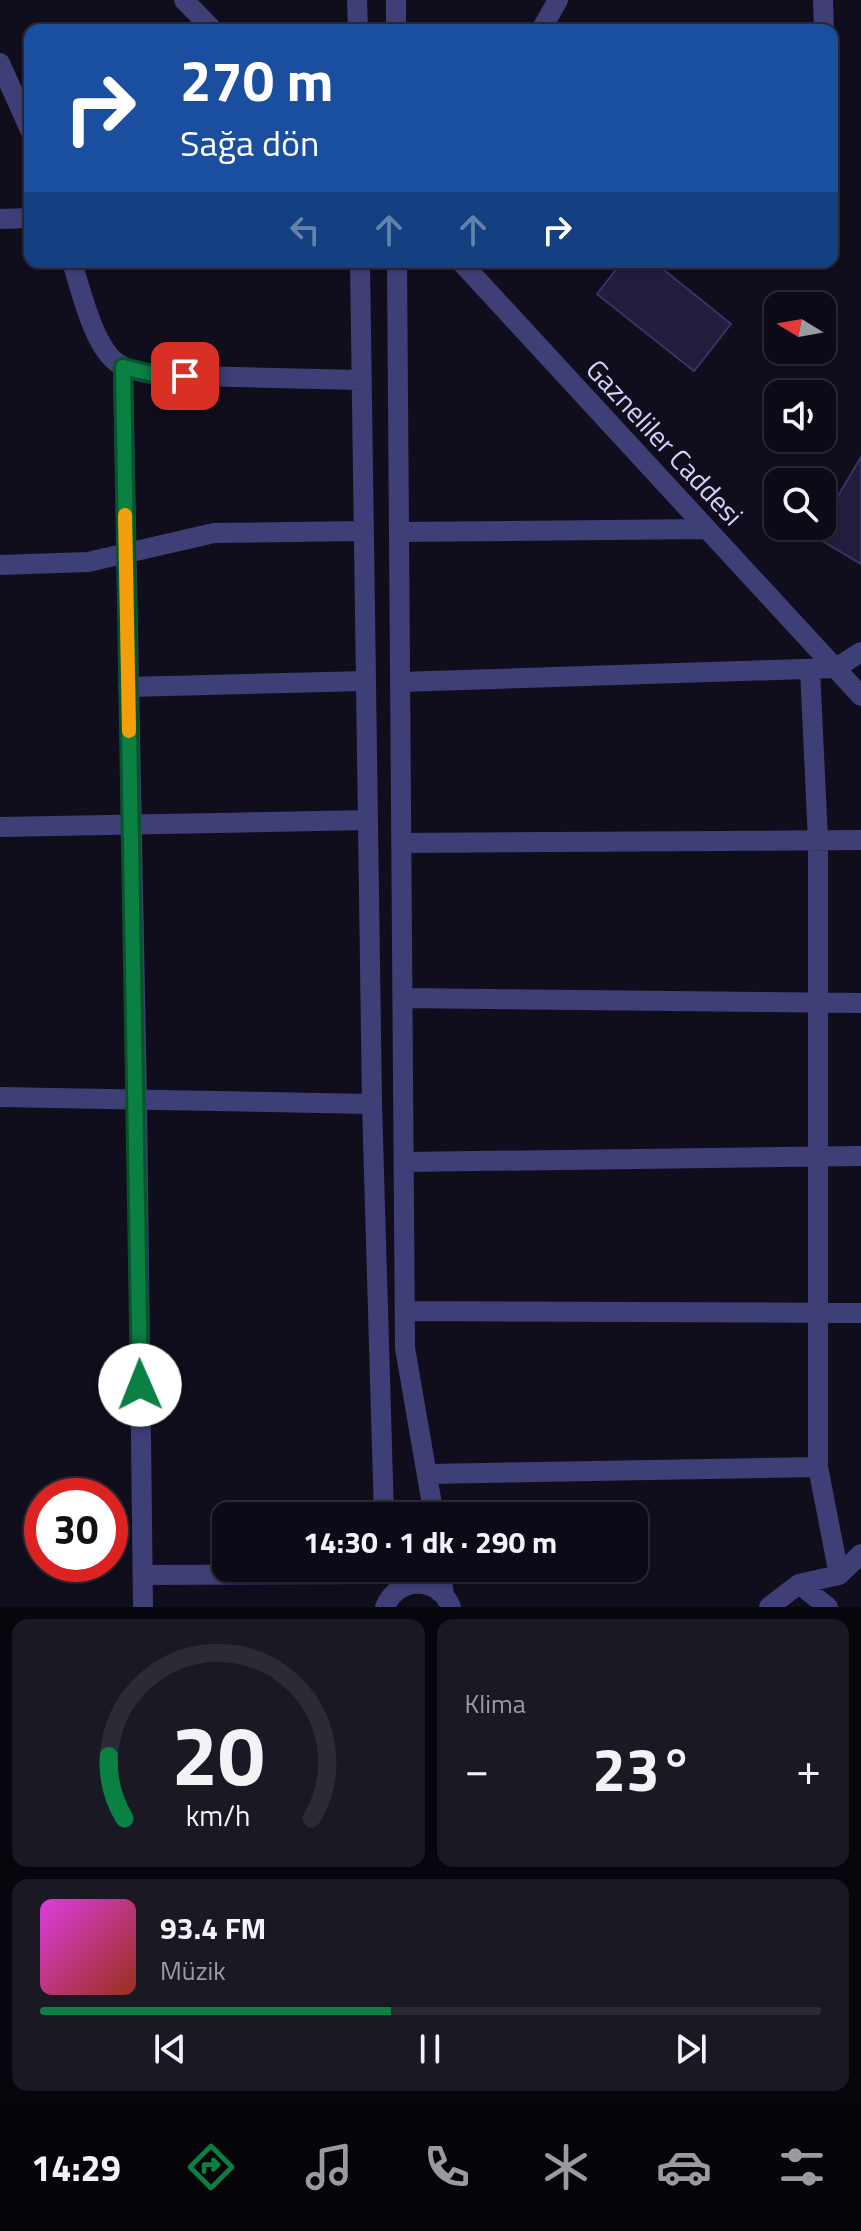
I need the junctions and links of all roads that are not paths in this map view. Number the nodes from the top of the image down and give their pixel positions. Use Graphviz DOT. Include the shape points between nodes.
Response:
graph roads {
  1 [pos="184,0"];
  2 [pos="357,0"];
  3 [pos="396,0"];
  4 [pos="558,0"];
  5 [pos="823,0"];
  6 [pos="207,24"];
  7 [pos="358,24"];
  8 [pos="396,24"];
  9 [pos="544,24"];
  10 [pos="824,24"];
  11 [pos="0,63"];
  12 [pos="24,117"];
  13 [pos="24,218"];
  14 [pos="0,219"];
  15 [pos="74,268"];
  16 [pos="360,268"];
  17 [pos="397,268"];
  18 [pos="467,268"];
  19 [pos="123,367"];
  20 [pos="361,380"];
  21 [pos="707,529"];
  22 [pos="363,531"];
  23 [pos="399,532"];
  24 [pos="126,552"];
  25 [pos="0,565"];
  26 [pos="861,652"];
  27 [pos="836,668"];
  28 [pos="810,669"];
  29 [pos="366,681"];
  30 [pos="400,682"];
  31 [pos="128,687"];
  32 [pos="861,696"];
  33 [pos="368,820"];
  34 [pos="131,825"];
  35 [pos="0,827"];
  36 [pos="818,840"];
  37 [pos="861,840"];
  38 [pos="402,843"];
  39 [pos="403,998"];
  40 [pos="817,1002"];
  41 [pos="861,1003"];
  42 [pos="0,1097"];
  43 [pos="137,1099"];
  44 [pos="372,1104"];
  45 [pos="819,1155"];
  46 [pos="861,1156"];
  47 [pos="404,1162"];
  48 [pos="405,1311"];
  49 [pos="819,1313"];
  50 [pos="861,1313"];
  51 [pos="818,1467"];
  52 [pos="428,1474"];
  53 [pos="384,1502"];
  54 [pos="432,1502"];
  55 [pos="861,1554"];
  56 [pos="212,1574"];
  57 [pos="143,1575"];
  58 [pos="839,1575"];
  59 [pos="386,1582"];
  60 [pos="444,1582"];
  61 [pos="799,1584"];
  62 [pos="450,1603"];
  63 [pos="386,1604"];
  64 [pos="143,1607"];
  65 [pos="769,1607"];
  66 [pos="828,1607"];
  1 -- 6 [label="street"];
  2 -- 7 [label="street"];
  3 -- 8 [label="street"];
  4 -- 9 [label="street"];
  5 -- 10 [label="street"];
  11 -- 12 [label="street"];
  13 -- 14 [label="street"];
  15 -- 19 [label="street" via="100,345"];
  16 -- 20 [label="street"];
  17 -- 23 [label="street"];
  18 -- 21 [label="street, Gazneliler Caddesi"];
  19 -- 20 [label="street" via="156,375"];
  19 -- 24 [label="street"];
  20 -- 22 [label="street"];
  21 -- 23 [label="street"];
  21 -- 27 [label="street, Gazneliler Caddesi"];
  22 -- 24 [label="street" via="214,533"];
  22 -- 29 [label="street"];
  23 -- 30 [label="street"];
  24 -- 25 [label="street" via="88,562"];
  24 -- 31 [label="street"];
  26 -- 27 [label="street"];
  27 -- 28 [label="street"];
  27 -- 32 [label="street, Gazneliler Caddesi"];
  28 -- 30 [label="street"];
  28 -- 36 [label="street"];
  29 -- 31 [label="street"];
  29 -- 33 [label="street"];
  30 -- 38 [label="street"];
  31 -- 34 [label="street"];
  33 -- 34 [label="street"];
  33 -- 44 [label="street"];
  34 -- 35 [label="street"];
  34 -- 43 [label="street"];
  36 -- 37 [label="street"];
  36 -- 38 [label="street"];
  36 -- 40 [label="street"];
  38 -- 39 [label="street"];
  39 -- 40 [label="street"];
  39 -- 47 [label="street"];
  40 -- 41 [label="street"];
  40 -- 45 [label="street"];
  42 -- 43 [label="street"];
  43 -- 44 [label="street"];
  43 -- 57 [label="street"];
  44 -- 53 [label="street"];
  45 -- 46 [label="street"];
  45 -- 47 [label="street"];
  45 -- 49 [label="street"];
  47 -- 48 [label="street"];
  48 -- 49 [label="street"];
  48 -- 52 [label="street" via="405,1348"];
  49 -- 50 [label="street"];
  49 -- 51 [label="street"];
  51 -- 52 [label="street"];
  51 -- 58 [label="street"];
  52 -- 54 [label="street"];
  55 -- 58 [label="street"];
  56 -- 57 [label="street"];
  57 -- 64 [label="street"];
  58 -- 61 [label="street"];
  59 -- 63 [label="street"];
  60 -- 62 [label="street"];
  61 -- 65 [label="street"];
  61 -- 66 [label="street"];
  62 -- 63 [label="street" via="435,1587 413,1583 402,1586"];
}
